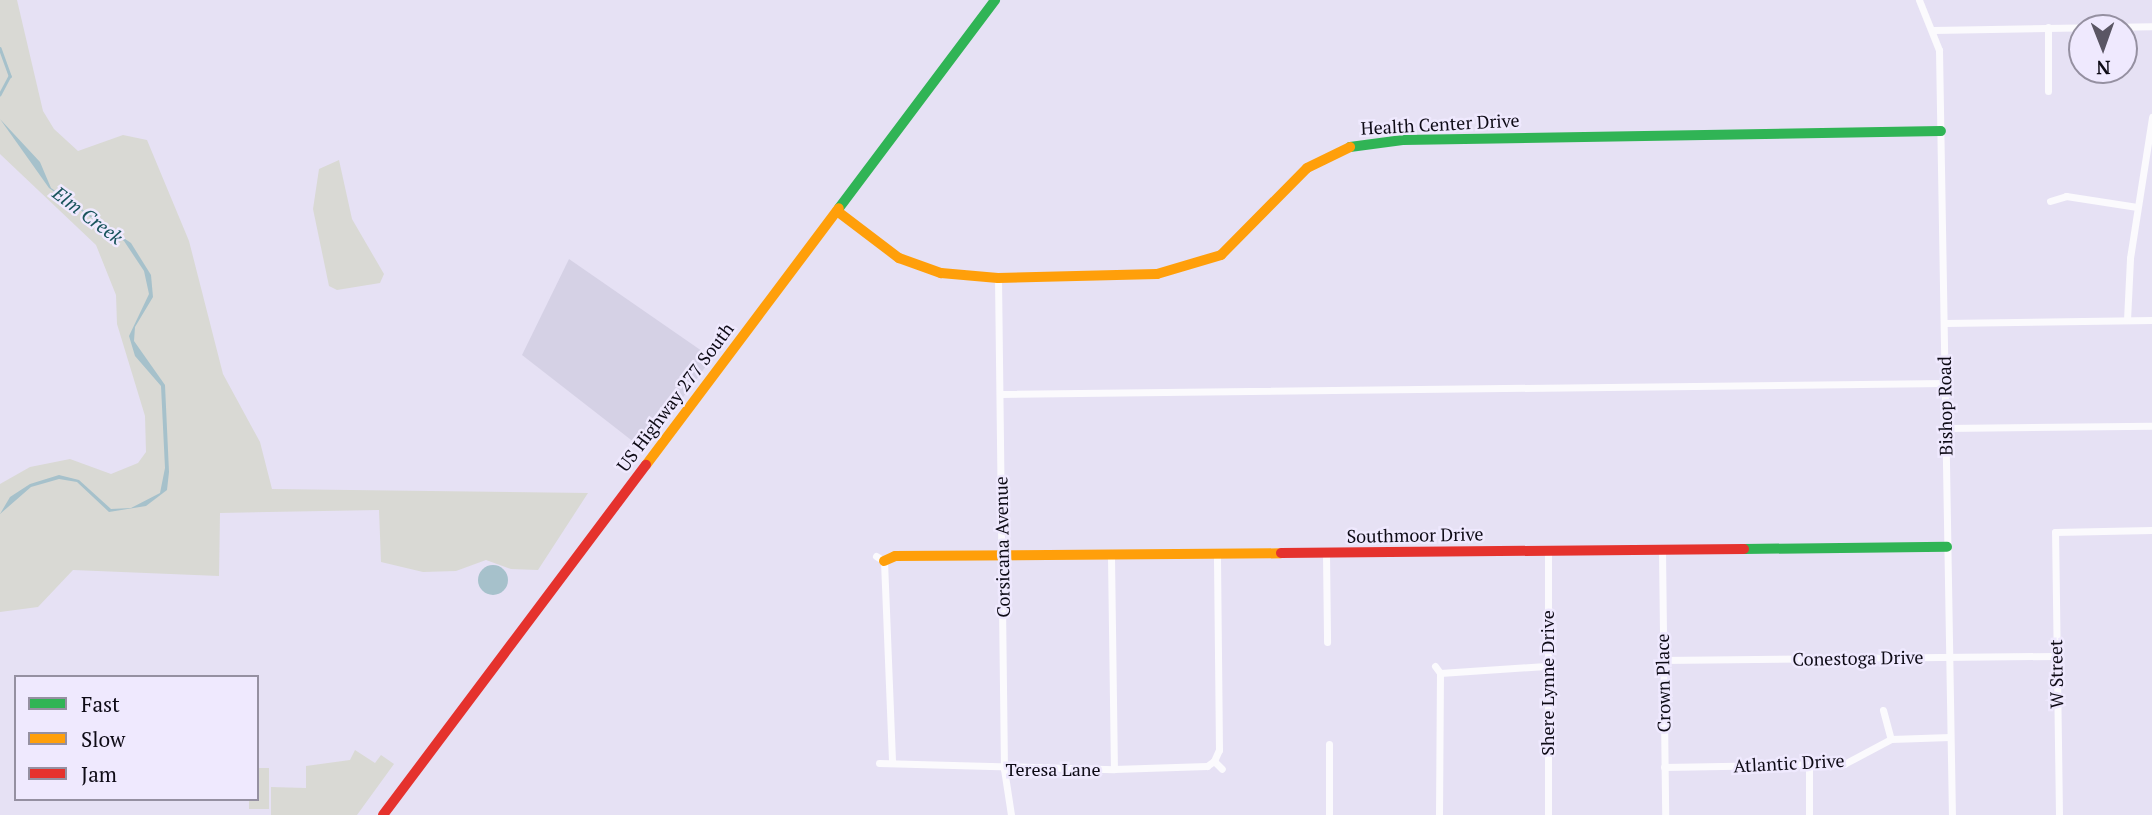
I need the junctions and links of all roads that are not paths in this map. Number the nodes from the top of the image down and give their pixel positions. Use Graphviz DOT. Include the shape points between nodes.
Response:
graph roads {
  1 [pos="995,0"];
  2 [pos="1919,0"];
  3 [pos="2152,26"];
  4 [pos="2048,27"];
  5 [pos="1933,30"];
  6 [pos="2048,91"];
  7 [pos="2152,117"];
  8 [pos="1941,131"];
  9 [pos="2050,201"];
  10 [pos="2137,207"];
  11 [pos="836,211"];
  12 [pos="998,278"];
  13 [pos="2127,320"];
  14 [pos="2152,320"];
  15 [pos="1945,323"];
  16 [pos="1945,383"];
  17 [pos="1000,394"];
  18 [pos="2152,426"];
  19 [pos="1946,428"];
  20 [pos="2152,530"];
  21 [pos="1947,547"];
  22 [pos="1548,551"];
  23 [pos="1661,551"];
  24 [pos="1217,554"];
  25 [pos="1326,554"];
  26 [pos="1002,556"];
  27 [pos="1111,557"];
  28 [pos="880,558"];
  29 [pos="1327,642"];
  30 [pos="2055,656"];
  31 [pos="1949,657"];
  32 [pos="1662,660"];
  33 [pos="1434,666"];
  34 [pos="1546,666"];
  35 [pos="1440,673"];
  36 [pos="1883,710"];
  37 [pos="1950,737"];
  38 [pos="1891,739"];
  39 [pos="1329,744"];
  40 [pos="1214,761"];
  41 [pos="879,763"];
  42 [pos="892,763"];
  43 [pos="1809,766"];
  44 [pos="1664,767"];
  45 [pos="1004,769"];
  46 [pos="1114,769"];
  47 [pos="1222,769"];
  48 [pos="383,815"];
  49 [pos="1011,815"];
  50 [pos="1329,815"];
  51 [pos="1439,815"];
  52 [pos="1548,815"];
  53 [pos="1665,815"];
  54 [pos="1809,815"];
  55 [pos="1952,815"];
  56 [pos="2059,815"];
  1 -- 11 [label="main road, US Highway 277 South"];
  2 -- 5 [label="street, Bishop Road"];
  3 -- 4 [label="street"];
  4 -- 5 [label="street"];
  4 -- 6 [label="street"];
  5 -- 8 [label="street, Bishop Road"];
  7 -- 10 [label="street"];
  8 -- 12 [label="main road, Health Center Drive" via="1378,141 1352,146 1307,168 1240,240 1199,266 1112,277"];
  8 -- 15 [label="street, Bishop Road"];
  9 -- 10 [label="street" via="2066,196"];
  10 -- 13 [label="street"];
  11 -- 12 [label="main road, Health Center Drive" via="919,267"];
  11 -- 48 [label="main road, US Highway 277 South"];
  12 -- 17 [label="street, Corsicana Avenue"];
  13 -- 14 [label="street"];
  13 -- 15 [label="street"];
  15 -- 16 [label="street, Bishop Road"];
  16 -- 17 [label="street"];
  16 -- 19 [label="street, Bishop Road"];
  17 -- 26 [label="street, Corsicana Avenue"];
  18 -- 19 [label="street"];
  19 -- 21 [label="street, Bishop Road"];
  20 -- 30 [label="street, W Street" via="2055,532"];
  21 -- 23 [label="main road, Southmoor Drive"];
  21 -- 31 [label="street, Bishop Road"];
  22 -- 23 [label="main road, Southmoor Drive"];
  22 -- 25 [label="main road, Southmoor Drive"];
  22 -- 34 [label="street, Shere Lynne Drive"];
  23 -- 32 [label="street, Crown Place"];
  24 -- 25 [label="main road, Southmoor Drive"];
  24 -- 27 [label="main road, Southmoor Drive"];
  24 -- 40 [label="street" via="1219,750"];
  25 -- 29 [label="street"];
  26 -- 27 [label="main road, Southmoor Drive"];
  26 -- 28 [label="main road, Southmoor Drive"];
  26 -- 45 [label="street, Corsicana Avenue"];
  27 -- 46 [label="street"];
  28 -- 42 [label="street"];
  30 -- 31 [label="street, Conestoga Drive"];
  30 -- 56 [label="street, W Street"];
  31 -- 32 [label="street, Conestoga Drive"];
  31 -- 37 [label="street, Bishop Road"];
  32 -- 44 [label="street, Crown Place"];
  33 -- 35 [label="street"];
  34 -- 35 [label="street"];
  34 -- 52 [label="street, Shere Lynne Drive"];
  35 -- 51 [label="street"];
  36 -- 38 [label="street"];
  37 -- 38 [label="street, Atlantic Drive"];
  37 -- 55 [label="street, Bishop Road"];
  38 -- 43 [label="street, Atlantic Drive" via="1844,764"];
  39 -- 50 [label="street"];
  40 -- 46 [label="street, Teresa Lane" via="1207,766"];
  40 -- 47 [label="street"];
  41 -- 42 [label="street, Teresa Lane"];
  42 -- 45 [label="street, Teresa Lane"];
  43 -- 44 [label="street, Atlantic Drive"];
  43 -- 54 [label="street"];
  44 -- 53 [label="street, Crown Place"];
  45 -- 46 [label="street, Teresa Lane"];
  45 -- 49 [label="street, Corsicana Avenue"];
}
